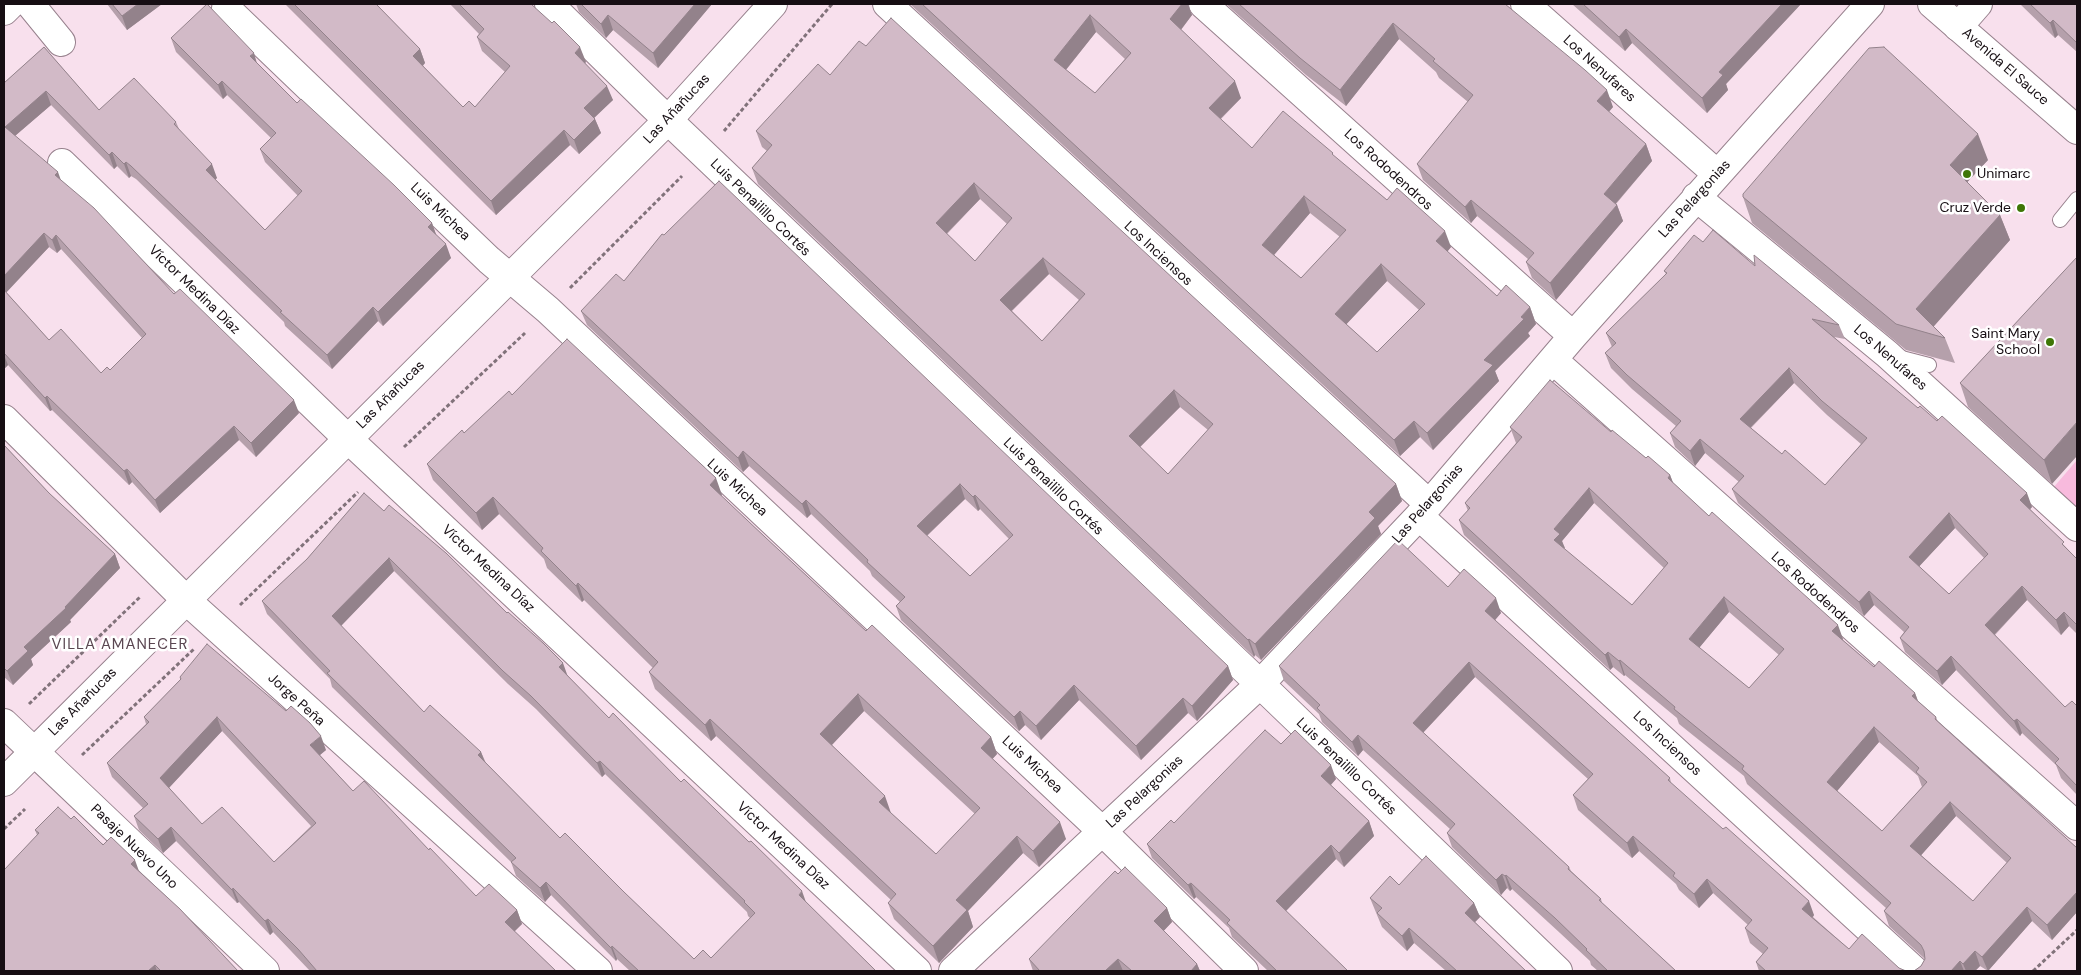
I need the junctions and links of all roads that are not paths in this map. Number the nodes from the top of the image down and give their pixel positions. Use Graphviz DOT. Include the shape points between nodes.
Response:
graph roads {
  1 [pos="11,4"];
  2 [pos="30,4"];
  3 [pos="549,4"];
  4 [pos="773,4"];
  5 [pos="887,4"];
  6 [pos="1203,4"];
  7 [pos="1525,4"];
  8 [pos="1870,4"];
  9 [pos="1932,4"];
  10 [pos="1978,4"];
  11 [pos="226,8"];
  12 [pos="4,11"];
  13 [pos="1958,27"];
  14 [pos="61,42"];
  15 [pos="668,120"];
  16 [pos="2077,130"];
  17 [pos="62,163"];
  18 [pos="1717,174"];
  19 [pos="1696,197"];
  20 [pos="2077,199"];
  21 [pos="2060,220"];
  22 [pos="510,277"];
  23 [pos="1573,336"];
  24 [pos="1887,354"];
  25 [pos="1553,360"];
  26 [pos="1929,365"];
  27 [pos="4,419"];
  28 [pos="348,439"];
  29 [pos="1424,510"];
  30 [pos="2077,526"];
  31 [pos="186,600"];
  32 [pos="1260,684"];
  33 [pos="4,723"];
  34 [pos="34,752"];
  35 [pos="4,782"];
  36 [pos="2077,826"];
  37 [pos="1103,832"];
  38 [pos="265,971"];
  39 [pos="598,971"];
  40 [pos="917,971"];
  41 [pos="953,971"];
  42 [pos="1244,971"];
  43 [pos="1558,971"];
  44 [pos="1914,971"];
  1 -- 12 [label="street"];
  2 -- 14 [label="street"];
  3 -- 15 [label="street, Luis Penailillo Cortés"];
  4 -- 15 [label="street, Las Añañucas"];
  5 -- 29 [label="street, Los Inciensos"];
  6 -- 23 [label="street, Los Rododendros"];
  7 -- 18 [label="street, Los Nenufares"];
  8 -- 18 [label="street, Las Pelargonias"];
  9 -- 13 [label="street, Avenida El Sauce"];
  10 -- 13 [label="street"];
  11 -- 22 [label="street, Luis Michea"];
  13 -- 16 [label="street, Avenida El Sauce"];
  15 -- 22 [label="street, Las Añañucas"];
  15 -- 32 [label="street, Luis Penailillo Cortés"];
  17 -- 28 [label="street, Víctor Medina Díaz"];
  18 -- 19 [label="street, Las Pelargonias"];
  19 -- 23 [label="street, Las Pelargonias"];
  19 -- 24 [label="street, Los Nenufares"];
  20 -- 21 [label="lane"];
  22 -- 28 [label="street, Las Añañucas"];
  22 -- 37 [label="street, Luis Michea"];
  23 -- 25 [label="street, Las Pelargonias"];
  24 -- 26 [label="lane"];
  24 -- 30 [label="street, Los Nenufares"];
  25 -- 29 [label="street, Las Pelargonias"];
  25 -- 36 [label="street, Los Rododendros"];
  27 -- 31 [label="street, Jorge Peña"];
  28 -- 31 [label="street, Las Añañucas"];
  28 -- 40 [label="street, Víctor Medina Díaz"];
  29 -- 32 [label="street, Las Pelargonias"];
  29 -- 44 [label="street, Los Inciensos"];
  31 -- 34 [label="street, Las Añañucas"];
  31 -- 39 [label="street, Jorge Peña"];
  32 -- 37 [label="street, Las Pelargonias"];
  32 -- 43 [label="street, Luis Penailillo Cortés"];
  33 -- 34 [label="street, Pasaje Nuevo Uno"];
  34 -- 35 [label="street, Las Añañucas"];
  34 -- 38 [label="street, Pasaje Nuevo Uno"];
  37 -- 41 [label="street, Las Pelargonias"];
  37 -- 42 [label="street, Luis Michea"];
}
